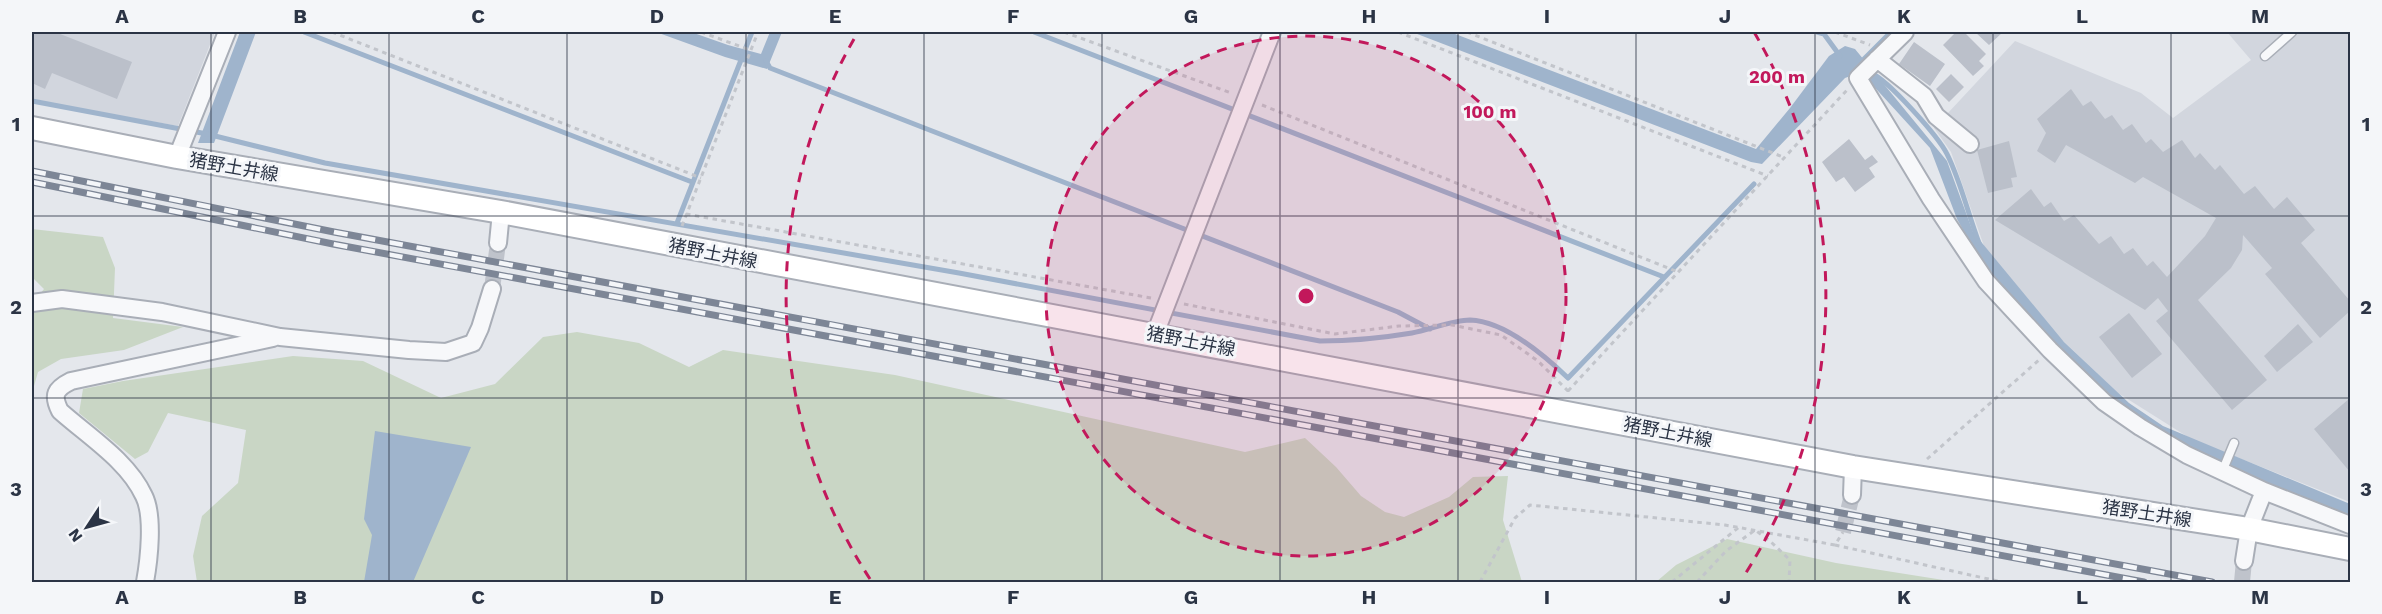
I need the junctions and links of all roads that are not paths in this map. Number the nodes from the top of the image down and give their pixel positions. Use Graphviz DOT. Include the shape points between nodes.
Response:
graph roads {
  1 [pos="227,32"];
  2 [pos="1272,32"];
  3 [pos="1905,32"];
  4 [pos="2292,32"];
  5 [pos="2265,56"];
  6 [pos="1878,58"];
  7 [pos="32,129"];
  8 [pos="1970,144"];
  9 [pos="177,157"];
  10 [pos="501,212"];
  11 [pos="498,243"];
  12 [pos="492,289"];
  13 [pos="32,303"];
  14 [pos="1155,334"];
  15 [pos="280,337"];
  16 [pos="2234,443"];
  17 [pos="1853,467"];
  18 [pos="2222,472"];
  19 [pos="2264,491"];
  20 [pos="1852,495"];
  21 [pos="2350,525"];
  22 [pos="2249,529"];
  23 [pos="2350,549"];
  24 [pos="2244,561"];
  25 [pos="146,582"];
  1 -- 9 [label="street"];
  2 -- 14 [label="street"];
  3 -- 6 [label="street"];
  4 -- 5 [label="lane"];
  6 -- 8 [label="street" via="1924,96 1936,116"];
  6 -- 18 [label="street" via="1858,78 1986,281 2104,402 2140,427"];
  7 -- 9 [label="main road, 猪野土井線"];
  9 -- 10 [label="main road, 猪野土井線"];
  10 -- 11 [label="street"];
  10 -- 14 [label="main road, 猪野土井線"];
  12 -- 15 [label="street" via="473,344 446,352"];
  13 -- 15 [label="street" via="62,298 162,312"];
  14 -- 17 [label="main road, 猪野土井線"];
  15 -- 25 [label="street" via="71,381 56,392 60,411 124,467 145,497 150,532"];
  16 -- 18 [label="lane"];
  17 -- 20 [label="street"];
  17 -- 22 [label="main road, 猪野土井線"];
  18 -- 19 [label="street"];
  19 -- 21 [label="street"];
  19 -- 22 [label="street"];
  22 -- 23 [label="main road, 猪野土井線"];
  22 -- 24 [label="street"];
}
